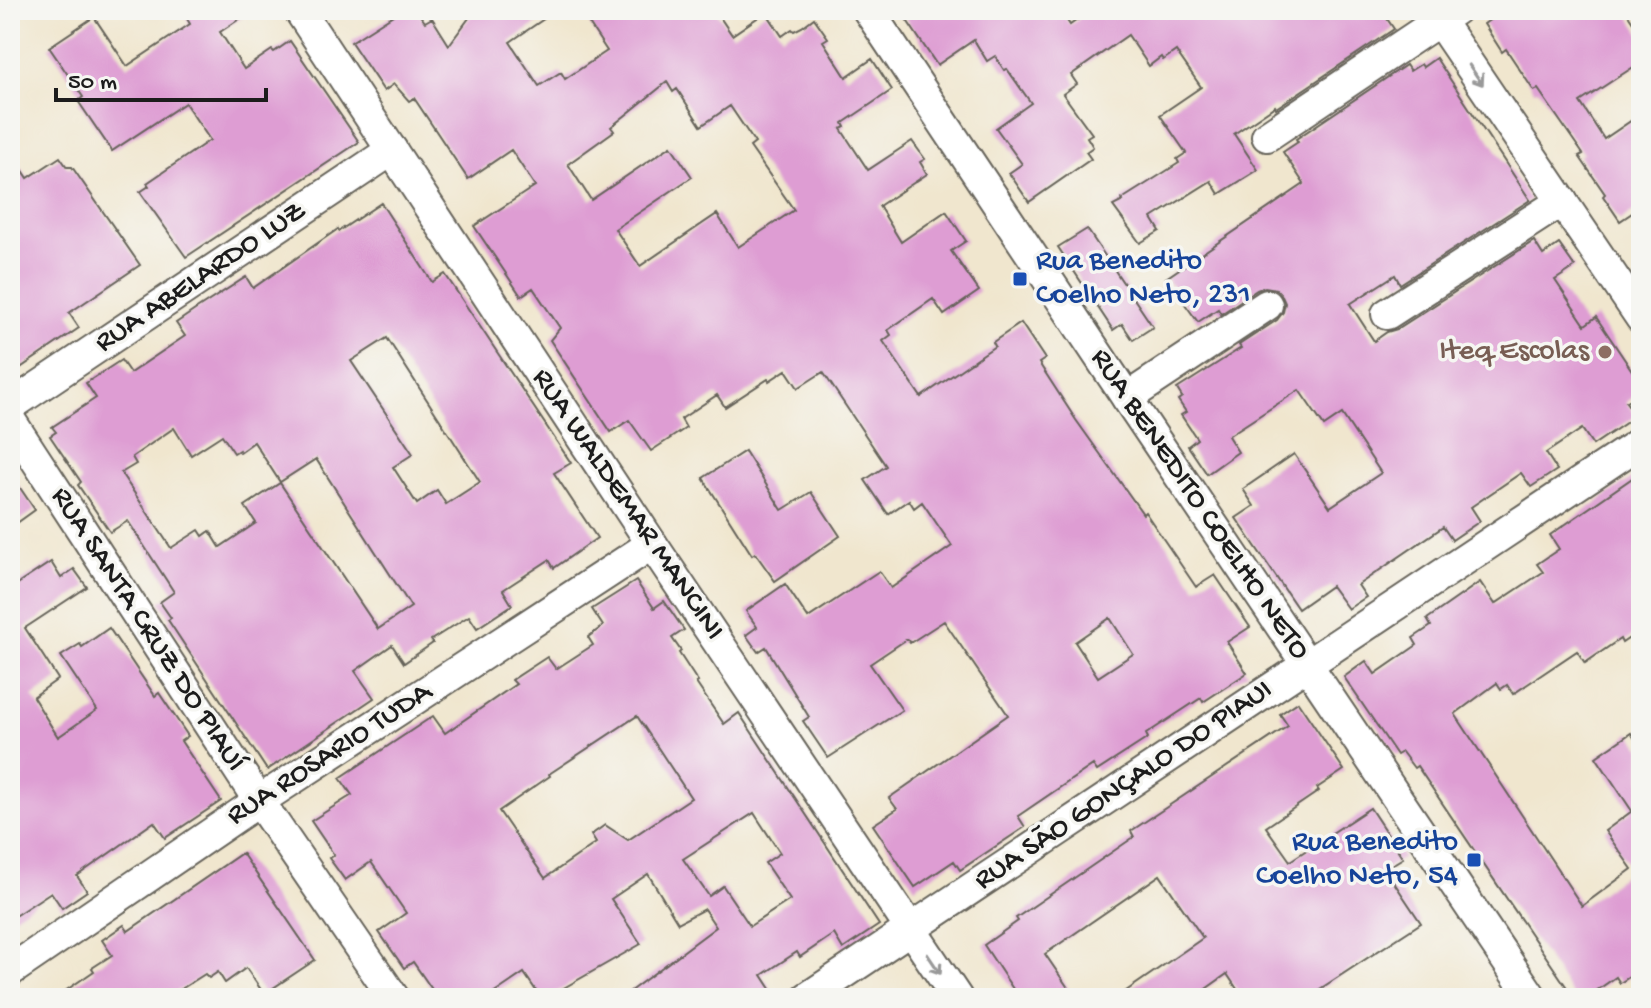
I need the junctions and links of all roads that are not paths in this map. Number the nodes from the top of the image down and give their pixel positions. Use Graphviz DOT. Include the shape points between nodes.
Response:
graph roads {
  1 [pos="299,10"];
  2 [pos="868,10"];
  3 [pos="1442,14"];
  4 [pos="1267,136"];
  5 [pos="392,150"];
  6 [pos="1562,201"];
  7 [pos="1267,305"];
  8 [pos="1387,314"];
  9 [pos="1641,318"];
  10 [pos="1127,398"];
  11 [pos="10,406"];
  12 [pos="10,420"];
  13 [pos="1641,442"];
  14 [pos="652,544"];
  15 [pos="1306,664"];
  16 [pos="259,801"];
  17 [pos="911,930"];
  18 [pos="10,971"];
  19 [pos="394,998"];
  20 [pos="807,998"];
  21 [pos="957,998"];
  22 [pos="1532,998"];
  1 -- 5 [label="street, RUA WALDEMAR MANCINI"];
  2 -- 10 [label="street, RUA BENEDITO COELHO NETO"];
  3 -- 4 [label="street"];
  3 -- 6 [label="street, one-way"];
  5 -- 11 [label="street, RUA ABELARDO LUZ"];
  5 -- 14 [label="street, RUA WALDEMAR MANCINI"];
  6 -- 8 [label="street"];
  6 -- 9 [label="street"];
  7 -- 10 [label="street"];
  10 -- 15 [label="street, RUA BENEDITO COELHO NETO"];
  12 -- 16 [label="street, RUA SANTA CRUZ DO PIAUÍ"];
  13 -- 15 [label="street, RUA SÃO GONÇALO DO PIAUI"];
  14 -- 16 [label="street, RUA ROSARIO TUDA"];
  14 -- 17 [label="street, RUA WALDEMAR MANCINI"];
  15 -- 17 [label="street, RUA SÃO GONÇALO DO PIAUI"];
  15 -- 22 [label="street, RUA BENEDITO COELHO NETO"];
  16 -- 18 [label="street, RUA ROSARIO TUDA"];
  16 -- 19 [label="street, RUA SANTA CRUZ DO PIAUÍ"];
  17 -- 20 [label="street, RUA SÃO GONÇALO DO PIAUI"];
  17 -- 21 [label="street, RUA WALDEMAR MANCINI, one-way"];
}
